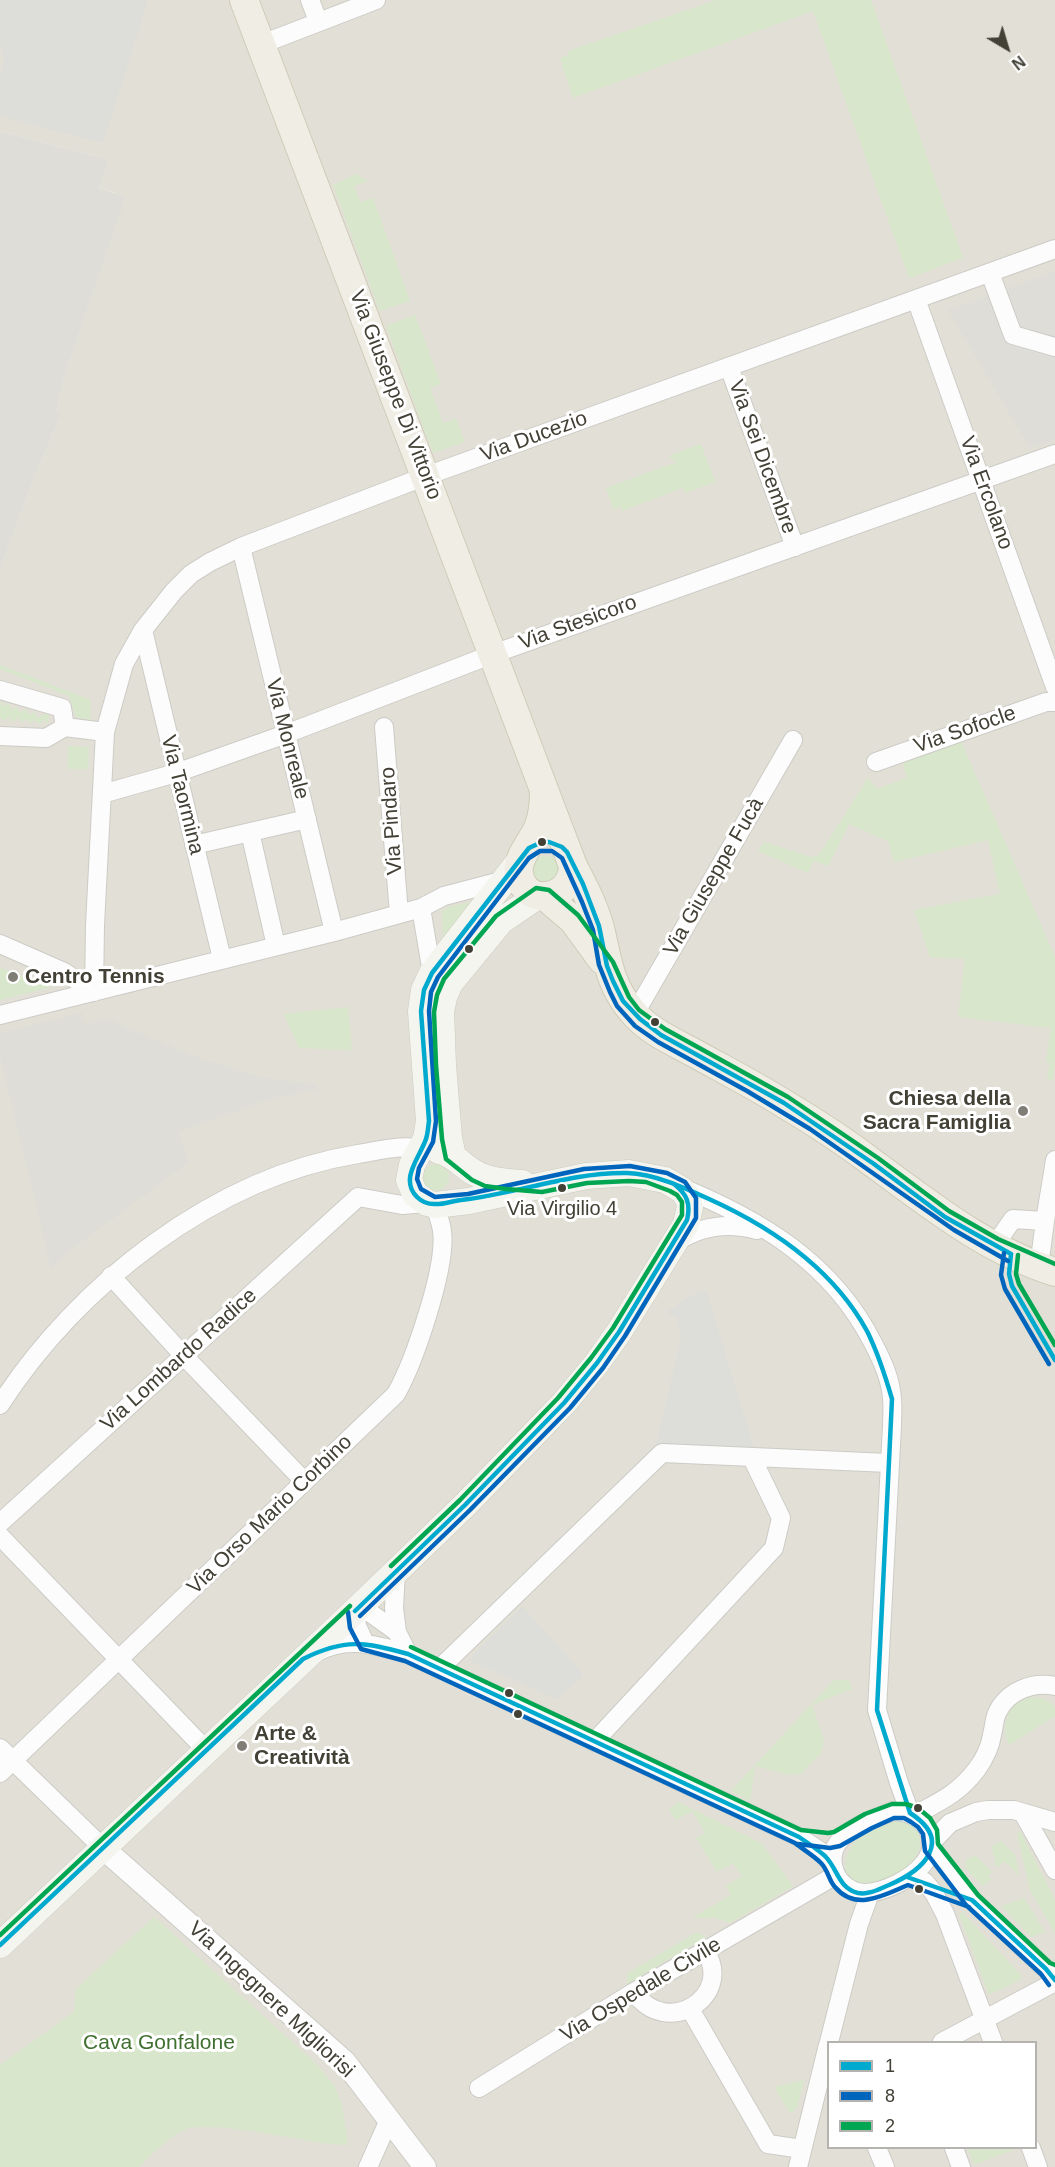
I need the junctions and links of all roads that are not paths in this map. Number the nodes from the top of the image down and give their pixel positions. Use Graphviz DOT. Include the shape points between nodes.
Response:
graph roads {
  1 [pos="244,0"];
  2 [pos="310,0"];
  3 [pos="376,0"];
  4 [pos="318,21"];
  5 [pos="262,44"];
  6 [pos="1055,249"];
  7 [pos="990,273"];
  8 [pos="916,299"];
  9 [pos="1055,347"];
  10 [pos="729,367"];
  11 [pos="1055,454"];
  12 [pos="426,476"];
  13 [pos="982,480"];
  14 [pos="241,546"];
  15 [pos="795,547"];
  16 [pos="143,630"];
  17 [pos="493,654"];
  18 [pos="1055,687"];
  19 [pos="0,690"];
  20 [pos="1055,702"];
  21 [pos="384,727"];
  22 [pos="65,728"];
  23 [pos="105,732"];
  24 [pos="286,734"];
  25 [pos="0,736"];
  26 [pos="793,740"];
  27 [pos="876,762"];
  28 [pos="177,773"];
  29 [pos="545,789"];
  30 [pos="102,794"];
  31 [pos="307,819"];
  32 [pos="250,832"];
  33 [pos="194,845"];
  34 [pos="518,862"];
  35 [pos="572,862"];
  36 [pos="542,896"];
  37 [pos="408,912"];
  38 [pos="334,932"];
  39 [pos="0,944"];
  40 [pos="276,946"];
  41 [pos="222,959"];
  42 [pos="607,966"];
  43 [pos="432,973"];
  44 [pos="94,992"];
  45 [pos="0,1015"];
  46 [pos="634,1015"];
  47 [pos="434,1066"];
  48 [pos="436,1155"];
  49 [pos="1055,1164"];
  50 [pos="674,1184"];
  51 [pos="542,1185"];
  52 [pos="437,1203"];
  53 [pos="1045,1221"];
  54 [pos="778,1238"];
  55 [pos="673,1244"];
  56 [pos="994,1246"];
  57 [pos="1047,1270"];
  58 [pos="111,1276"];
  59 [pos="184,1356"];
  60 [pos="0,1405"];
  61 [pos="752,1458"];
  62 [pos="889,1463"];
  63 [pos="304,1481"];
  64 [pos="0,1523"];
  65 [pos="0,1536"];
  66 [pos="396,1571"];
  67 [pos="355,1611"];
  68 [pos="397,1632"];
  69 [pos="365,1643"];
  70 [pos="408,1654"];
  71 [pos="119,1659"];
  72 [pos="303,1659"];
  73 [pos="439,1669"];
  74 [pos="1055,1686"];
  75 [pos="594,1742"];
  76 [pos="206,1750"];
  77 [pos="4,1760"];
  78 [pos="913,1814"];
  79 [pos="1024,1815"];
  80 [pos="1055,1822"];
  81 [pos="845,1836"];
  82 [pos="799,1837"];
  83 [pos="1055,1843"];
  84 [pos="931,1845"];
  85 [pos="103,1848"];
  86 [pos="1053,1866"];
  87 [pos="835,1871"];
  88 [pos="916,1879"];
  89 [pos="870,1893"];
  90 [pos="972,1900"];
  91 [pos="0,1945"];
  92 [pos="705,1951"];
  93 [pos="1053,1976"];
  94 [pos="634,1992"];
  95 [pos="690,2009"];
  96 [pos="985,2020"];
  97 [pos="830,2041"];
  98 [pos="946,2041"];
  99 [pos="992,2041"];
  100 [pos="827,2052"];
  101 [pos="479,2088"];
  102 [pos="827,2104"];
  103 [pos="811,2113"];
  104 [pos="389,2120"];
  105 [pos="877,2149"];
  106 [pos="954,2149"];
  107 [pos="1031,2149"];
  108 [pos="800,2158"];
  109 [pos="368,2167"];
  110 [pos="424,2167"];
  111 [pos="885,2167"];
  112 [pos="961,2167"];
  113 [pos="1038,2167"];
  1 -- 5 [label="main road, Via Giuseppe Di Vittorio"];
  2 -- 4 [label="street"];
  3 -- 4 [label="street"];
  4 -- 5 [label="street"];
  5 -- 12 [label="main road, Via Giuseppe Di Vittorio"];
  6 -- 7 [label="street, Via Ducezio"];
  7 -- 8 [label="street, Via Ducezio"];
  7 -- 9 [label="street" via="1013,335"];
  8 -- 10 [label="street, Via Ducezio"];
  8 -- 13 [label="street, Via Ercolano"];
  10 -- 12 [label="street, Via Ducezio"];
  10 -- 15 [label="street, Via Sei Dicembre"];
  11 -- 13 [label="street, Via Stesicoro"];
  12 -- 14 [label="street, Via Ducezio"];
  12 -- 17 [label="main road, Via Giuseppe Di Vittorio"];
  13 -- 15 [label="street, Via Stesicoro"];
  13 -- 18 [label="street, Via Ercolano"];
  14 -- 16 [label="street, Via Ducezio" via="191,574"];
  14 -- 24 [label="street, Via Monreale"];
  15 -- 17 [label="street, Via Stesicoro"];
  16 -- 23 [label="street, Via Ducezio" via="124,664"];
  16 -- 28 [label="street, Via Taormina"];
  17 -- 24 [label="street, Via Stesicoro"];
  17 -- 29 [label="main road, Via Giuseppe Di Vittorio"];
  19 -- 22 [label="street" via="62,708"];
  20 -- 27 [label="street, Via Sofocle"];
  21 -- 37 [label="street, Via Pindaro"];
  22 -- 23 [label="street"];
  22 -- 25 [label="street" via="46,738"];
  23 -- 30 [label="street, Via Ducezio"];
  24 -- 28 [label="street, Via Stesicoro"];
  24 -- 31 [label="street, Via Monreale"];
  26 -- 46 [label="street, Via Giuseppe Fucà"];
  28 -- 30 [label="street, Via Stesicoro"];
  28 -- 33 [label="street, Via Taormina"];
  29 -- 34 [label="main road" via="541,818"];
  29 -- 35 [label="main road, Via Giuseppe Di Vittorio"];
  30 -- 44 [label="street, Via Ducezio"];
  31 -- 32 [label="street"];
  31 -- 38 [label="street, Via Monreale"];
  32 -- 33 [label="street"];
  32 -- 40 [label="street"];
  33 -- 41 [label="street, Via Taormina"];
  34 -- 35 [label="main road" via="542,842 549,842 562,847"];
  34 -- 36 [label="main road" via="522,882"];
  34 -- 37 [label="street"];
  34 -- 43 [label="main road"];
  35 -- 36 [label="main road" via="567,887 555,895"];
  35 -- 42 [label="main road, Via Giuseppe Di Vittorio" via="599,926"];
  36 -- 42 [label="main road" via="573,920"];
  36 -- 47 [label="main road" via="501,921 450,983 441,1012"];
  37 -- 38 [label="street"];
  37 -- 43 [label="street, Via Pindaro"];
  38 -- 40 [label="street"];
  39 -- 44 [label="street" via="64,972"];
  40 -- 41 [label="street"];
  41 -- 44 [label="street"];
  42 -- 46 [label="main road"];
  43 -- 47 [label="main road" via="421,1011"];
  44 -- 45 [label="street"];
  46 -- 56 [label="main road" via="661,1035 784,1103 945,1217"];
  47 -- 48 [label="main road" via="438,1121 426,1139"];
  48 -- 51 [label="main road" via="487,1179"];
  48 -- 52 [label="main road" via="410,1173 410,1180 415,1194"];
  48 -- 52 [label="main road" via="464,1176 456,1197"];
  48 -- 58 [label="street" via="400,1147 303,1167 244,1190 169,1233"];
  49 -- 53 [label="street"];
  50 -- 51 [label="main road" via="629,1173"];
  50 -- 54 [label="street" via="712,1200"];
  50 -- 55 [label="main road" via="686,1195 690,1207"];
  51 -- 52 [label="main road" via="469,1201"];
  52 -- 59 [label="street, Via Lombardo Radice" via="402,1205 358,1197"];
  52 -- 63 [label="street, Via Orso Mario Corbino" via="442,1254 407,1374 396,1394"];
  53 -- 56 [label="street" via="1013,1219"];
  53 -- 57 [label="street"];
  54 -- 55 [label="street" via="744,1227 714,1227 684,1236"];
  54 -- 62 [label="street" via="833,1282 865,1325 877,1349 888,1375 892,1399"];
  55 -- 66 [label="main road" via="620,1332 570,1395"];
  56 -- 57 [label="main road"];
  58 -- 59 [label="street"];
  58 -- 60 [label="street" via="22,1371"];
  59 -- 63 [label="street"];
  59 -- 64 [label="street, Via Lombardo Radice"];
  61 -- 62 [label="street"];
  61 -- 73 [label="street" via="662,1453"];
  61 -- 75 [label="street" via="781,1518 774,1548"];
  62 -- 78 [label="street" via="876,1699 888,1748"];
  63 -- 71 [label="street, Via Orso Mario Corbino"];
  65 -- 71 [label="street"];
  66 -- 67 [label="main road"];
  66 -- 68 [label="street"];
  67 -- 68 [label="street" via="369,1612"];
  67 -- 69 [label="street"];
  67 -- 72 [label="main road"];
  68 -- 70 [label="street"];
  69 -- 70 [label="street"];
  69 -- 72 [label="street" via="332,1646"];
  70 -- 73 [label="street"];
  71 -- 76 [label="street"];
  71 -- 77 [label="street, Via Orso Mario Corbino"];
  72 -- 76 [label="main road"];
  73 -- 75 [label="street"];
  74 -- 78 [label="street" via="1032,1685 1008,1698 997,1714 988,1752 958,1791"];
  75 -- 82 [label="street"];
  76 -- 85 [label="main road"];
  77 -- 85 [label="street"];
  78 -- 81 [label="street" via="893,1811"];
  78 -- 84 [label="street" via="930,1832"];
  79 -- 80 [label="street"];
  79 -- 84 [label="street" via="1005,1809 976,1812 950,1823"];
  79 -- 86 [label="street"];
  81 -- 82 [label="street" via="828,1841"];
  81 -- 87 [label="street" via="834,1850"];
  82 -- 87 [label="street" via="820,1851"];
  83 -- 86 [label="street" via="1050,1853"];
  84 -- 88 [label="street"];
  84 -- 90 [label="street"];
  85 -- 91 [label="main road"];
  85 -- 104 [label="street, Via Ingegnere Migliorisi" via="345,2062"];
  87 -- 89 [label="street" via="849,1889"];
  87 -- 92 [label="street, Via Ospedale Civile" via="804,1894"];
  88 -- 89 [label="street"];
  88 -- 90 [label="street"];
  88 -- 96 [label="street" via="934,1893 945,1914"];
  89 -- 97 [label="street"];
  90 -- 93 [label="street"];
  92 -- 94 [label="street, Via Ospedale Civile"];
  92 -- 95 [label="street" via="712,1964 712,1979 705,1997"];
  93 -- 96 [label="street" via="1035,1993"];
  94 -- 95 [label="street" via="658,2012 669,2014"];
  94 -- 101 [label="street, Via Ospedale Civile"];
  95 -- 108 [label="street" via="768,2144"];
  96 -- 98 [label="street"];
  96 -- 99 [label="street"];
  100 -- 103 [label="street"];
  102 -- 103 [label="street"];
  103 -- 108 [label="street"];
  104 -- 109 [label="street"];
  104 -- 110 [label="street, Via Ingegnere Migliorisi"];
  105 -- 111 [label="street"];
  106 -- 112 [label="street"];
  107 -- 113 [label="street"];
}
